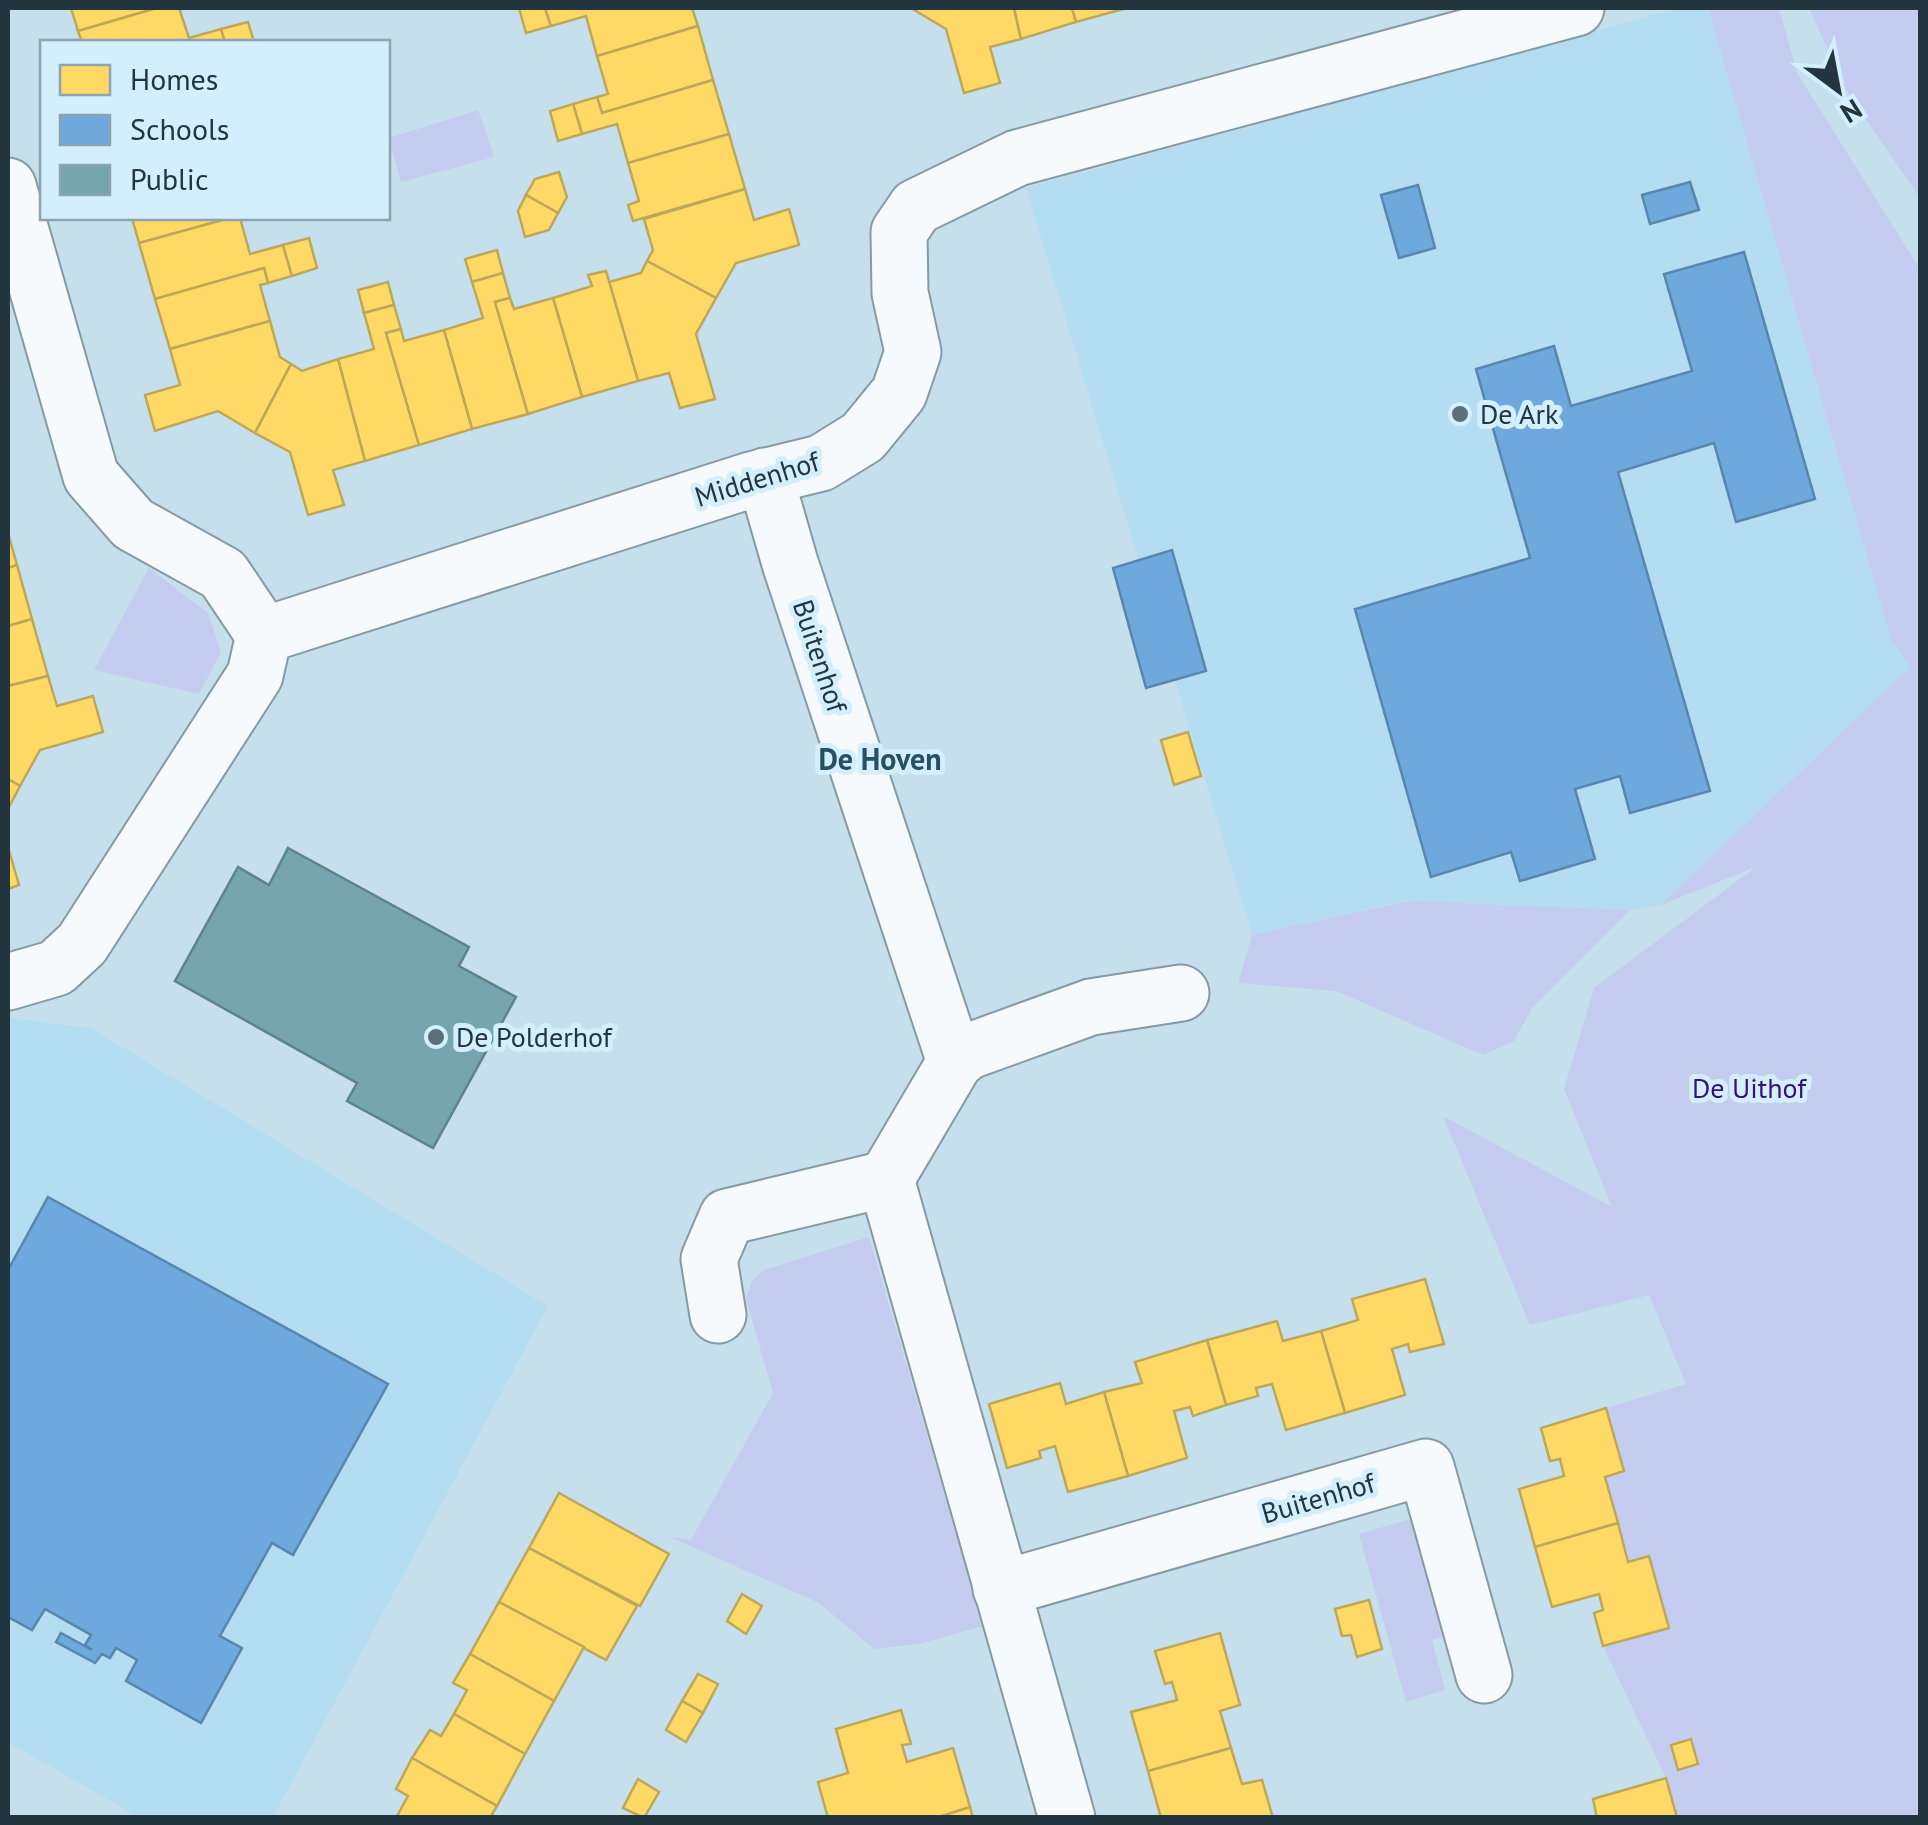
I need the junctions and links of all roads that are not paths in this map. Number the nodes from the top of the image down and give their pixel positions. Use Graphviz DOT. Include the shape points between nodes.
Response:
graph roads {
  1 [pos="1576,8"];
  2 [pos="8,186"];
  3 [pos="765,476"];
  4 [pos="264,636"];
  5 [pos="8,982"];
  6 [pos="1181,993"];
  7 [pos="954,1062"];
  8 [pos="886,1179"];
  9 [pos="718,1315"];
  10 [pos="1001,1589"];
  11 [pos="1484,1675"];
  12 [pos="1067,1818"];
  1 -- 3 [label="street, Middenhof" via="1017,158 916,206 899,232 900,292 913,352 898,393 863,437 821,463"];
  2 -- 4 [label="street" via="91,476 133,524 223,574"];
  3 -- 4 [label="street, Middenhof"];
  3 -- 7 [label="street, Buitenhof"];
  4 -- 5 [label="street" via="255,675 82,944 56,968"];
  6 -- 7 [label="street" via="1091,1007"];
  7 -- 8 [label="street"];
  8 -- 9 [label="street" via="727,1217 709,1259"];
  8 -- 10 [label="street"];
  10 -- 11 [label="street, Buitenhof" via="1426,1466"];
  10 -- 12 [label="street"];
}
